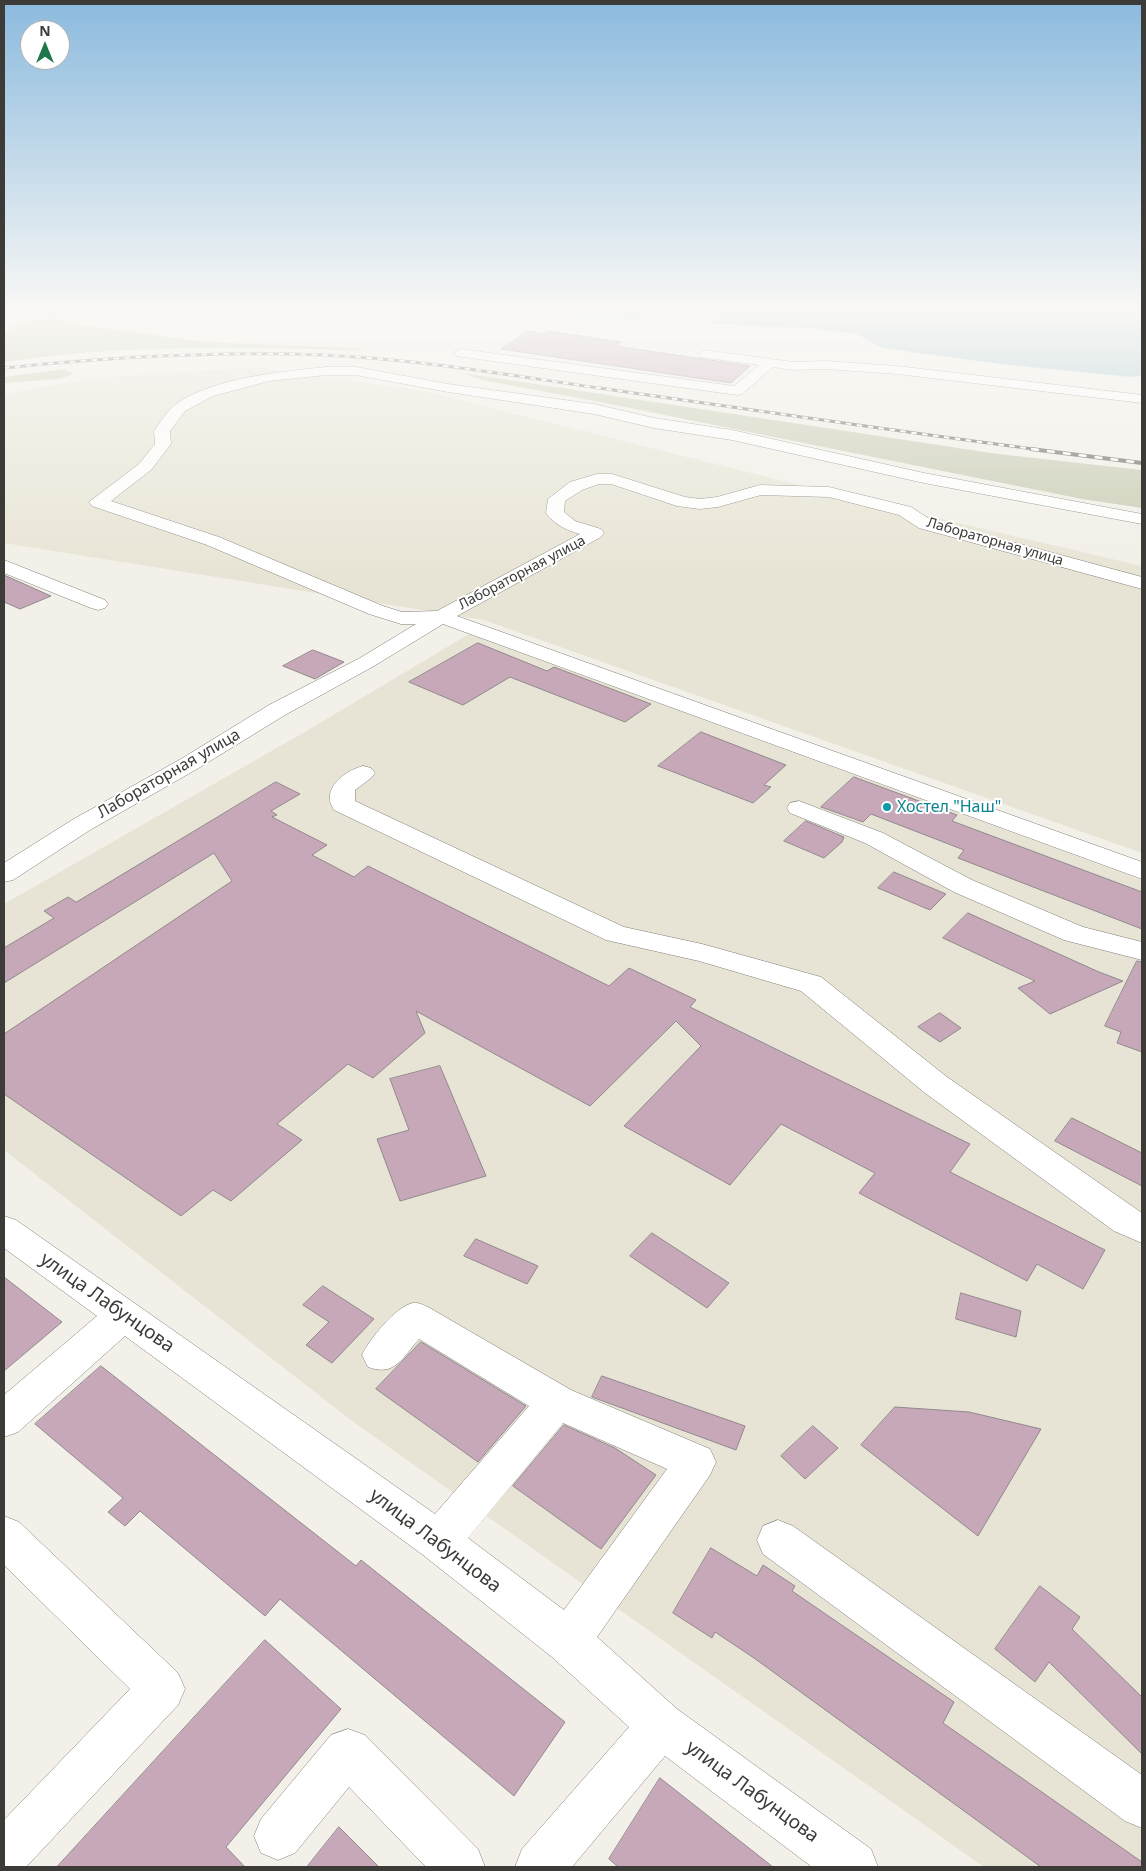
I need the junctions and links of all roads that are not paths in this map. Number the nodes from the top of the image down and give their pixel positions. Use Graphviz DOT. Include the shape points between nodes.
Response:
graph roads {
  1 [pos="196,399"];
  2 [pos="527,399"];
  3 [pos="1142,519"];
  4 [pos="4,566"];
  5 [pos="1142,582"];
  6 [pos="98,604"];
  7 [pos="441,617"];
  8 [pos="362,772"];
  9 [pos="799,808"];
  10 [pos="1142,871"];
  11 [pos="4,874"];
  12 [pos="1142,951"];
  13 [pos="1142,1229"];
  14 [pos="4,1230"];
  15 [pos="124,1315"];
  16 [pos="381,1355"];
  17 [pos="557,1402"];
  18 [pos="4,1419"];
  19 [pos="4,1536"];
  20 [pos="778,1540"];
  21 [pos="438,1541"];
  22 [pos="568,1641"];
  23 [pos="661,1725"];
  24 [pos="1142,1804"];
  25 [pos="278,1836"];
  26 [pos="4,1855"];
  27 [pos="460,1867"];
  28 [pos="540,1867"];
  29 [pos="853,1867"];
  1 -- 7 [label="street" via="180,408 162,431 163,444 145,467 98,502 213,541 376,610 401,618"];
  2 -- 3 [label="street" via="732,435 924,478"];
  4 -- 6 [label="street"];
  5 -- 7 [label="street, Лабораторная улица" via="925,524 905,511 829,492 776,488 700,504 683,502 612,479 597,479 576,486 557,499 555,512 569,525 595,533"];
  7 -- 10 [label="street, Лабораторная улица"];
  7 -- 11 [label="street, Лабораторная улица" via="81,825"];
  8 -- 13 [label="street" via="344,787 343,805 616,934 702,953 811,984 936,1085 1126,1221"];
  9 -- 12 [label="street" via="874,838 963,886 1074,934"];
  14 -- 15 [label="street, улица Лабунцова"];
  15 -- 18 [label="street"];
  15 -- 21 [label="street, улица Лабунцова"];
  16 -- 17 [label="street" via="415,1318"];
  17 -- 21 [label="street"];
  17 -- 22 [label="street" via="696,1462"];
  19 -- 26 [label="street" via="162,1689"];
  20 -- 24 [label="street"];
  21 -- 22 [label="street, улица Лабунцова"];
  22 -- 23 [label="street, улица Лабунцова"];
  23 -- 28 [label="street"];
  23 -- 29 [label="street, улица Лабунцова"];
  25 -- 27 [label="street" via="348,1752"];
}
